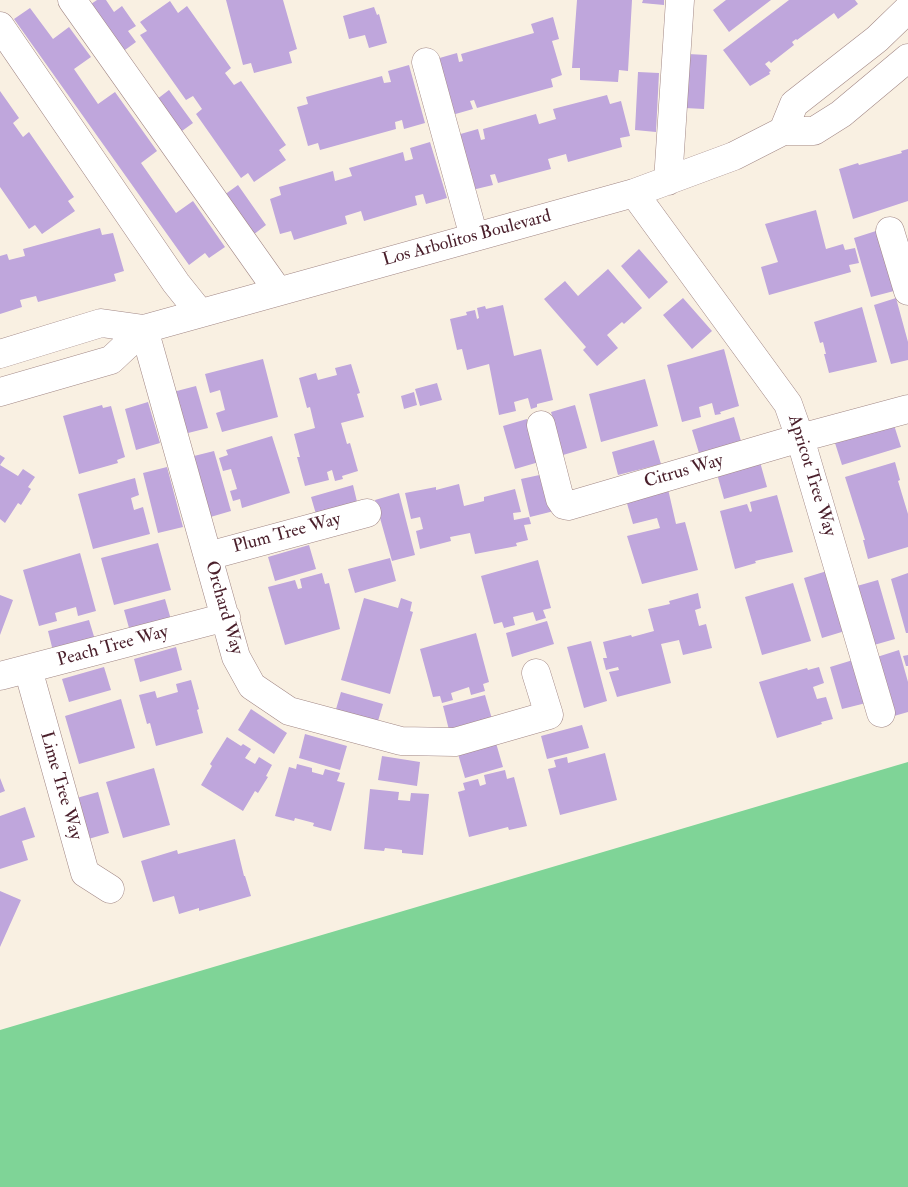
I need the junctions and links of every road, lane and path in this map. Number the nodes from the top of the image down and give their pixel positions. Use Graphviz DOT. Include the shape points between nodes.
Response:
graph roads {
  1 [pos="72,0"];
  2 [pos="680,0"];
  3 [pos="908,9"];
  4 [pos="0,26"];
  5 [pos="908,58"];
  6 [pos="426,62"];
  7 [pos="783,130"];
  8 [pos="668,181"];
  9 [pos="634,193"];
  10 [pos="890,231"];
  11 [pos="474,237"];
  12 [pos="278,291"];
  13 [pos="908,291"];
  14 [pos="200,314"];
  15 [pos="144,329"];
  16 [pos="0,354"];
  17 [pos="0,392"];
  18 [pos="908,409"];
  19 [pos="541,425"];
  20 [pos="800,438"];
  21 [pos="367,513"];
  22 [pos="208,556"];
  23 [pos="226,617"];
  24 [pos="28,669"];
  25 [pos="536,674"];
  26 [pos="0,676"];
  27 [pos="881,712"];
  28 [pos="110,889"];
  1 -- 12 [label="street"];
  2 -- 8 [label="street"];
  3 -- 7 [label="street" via="794,104"];
  4 -- 14 [label="street"];
  5 -- 7 [label="street, Los Arbolitos Boulevard" via="841,114 814,131"];
  6 -- 11 [label="street"];
  7 -- 8 [label="street, Los Arbolitos Boulevard" via="734,156"];
  8 -- 9 [label="street, Los Arbolitos Boulevard"];
  9 -- 11 [label="street, Los Arbolitos Boulevard"];
  9 -- 20 [label="street, Apricot Tree Way" via="782,394 793,414"];
  10 -- 13 [label="street"];
  11 -- 12 [label="street, Los Arbolitos Boulevard"];
  12 -- 14 [label="street, Los Arbolitos Boulevard"];
  14 -- 15 [label="street, Los Arbolitos Boulevard"];
  15 -- 16 [label="street, Los Arbolitos Boulevard" via="101,323"];
  15 -- 17 [label="street, Los Arbolitos Boulevard" via="111,360"];
  15 -- 22 [label="street, Orchard Way"];
  18 -- 20 [label="street, Citrus Way"];
  19 -- 20 [label="street, Citrus Way" via="560,499 568,506"];
  20 -- 27 [label="street, Apricot Tree Way"];
  21 -- 22 [label="street, Plum Tree Way"];
  22 -- 23 [label="street, Orchard Way"];
  23 -- 24 [label="street, Peach Tree Way"];
  23 -- 25 [label="street, Orchard Way" via="236,657 252,686 289,711 401,741 455,742 549,715"];
  24 -- 26 [label="street, Peach Tree Way"];
  24 -- 28 [label="street, Lime Tree Way" via="85,873"];
}
